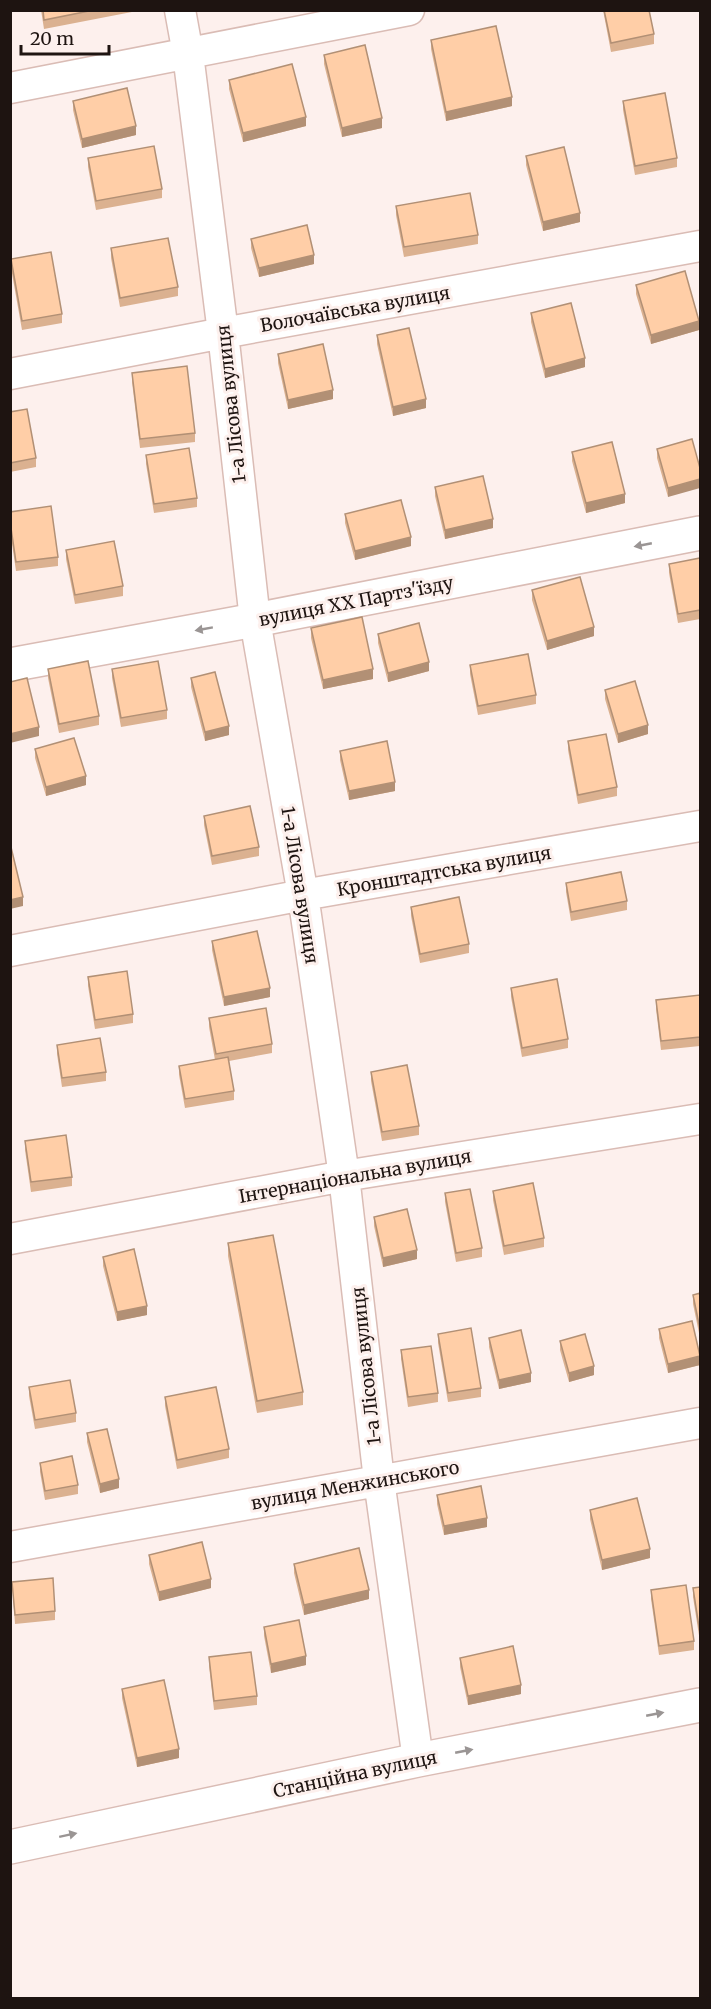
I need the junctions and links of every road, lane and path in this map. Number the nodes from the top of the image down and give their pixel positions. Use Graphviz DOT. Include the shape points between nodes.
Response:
graph roads {
  1 [pos="180,10"];
  2 [pos="409,10"];
  3 [pos="188,54"];
  4 [pos="10,88"];
  5 [pos="700,246"];
  6 [pos="223,333"];
  7 [pos="10,374"];
  8 [pos="700,533"];
  9 [pos="255,620"];
  10 [pos="10,665"];
  11 [pos="700,826"];
  12 [pos="303,895"];
  13 [pos="10,951"];
  14 [pos="700,1119"];
  15 [pos="344,1176"];
  16 [pos="10,1239"];
  17 [pos="700,1423"];
  18 [pos="379,1480"];
  19 [pos="10,1547"];
  20 [pos="700,1705"];
  21 [pos="418,1760"];
  22 [pos="10,1847"];
  1 -- 3 [label="street, 1-а Лісова вулиця"];
  2 -- 3 [label="street"];
  3 -- 4 [label="street"];
  3 -- 6 [label="street, 1-а Лісова вулиця"];
  5 -- 6 [label="street, Волочаївська вулиця"];
  6 -- 7 [label="street, Волочаївська вулиця"];
  6 -- 9 [label="street, 1-а Лісова вулиця"];
  8 -- 9 [label="street, вулиця XX Партз'їзду, one-way"];
  9 -- 10 [label="street, вулиця XX Партз'їзду, one-way"];
  9 -- 12 [label="street, 1-а Лісова вулиця"];
  11 -- 12 [label="street, Кронштадтська вулиця"];
  12 -- 13 [label="street, Кронштадтська вулиця"];
  12 -- 15 [label="street, 1-а Лісова вулиця"];
  14 -- 15 [label="street, Інтернаціональна вулиця"];
  15 -- 16 [label="street, Інтернаціональна вулиця"];
  15 -- 18 [label="street, 1-а Лісова вулиця"];
  17 -- 18 [label="street, вулиця Менжинського"];
  18 -- 19 [label="street, вулиця Менжинського"];
  18 -- 21 [label="street, 1-а Лісова вулиця"];
  21 -- 20 [label="street, Станційна вулиця, one-way"];
  22 -- 21 [label="street, Станційна вулиця, one-way"];
}
